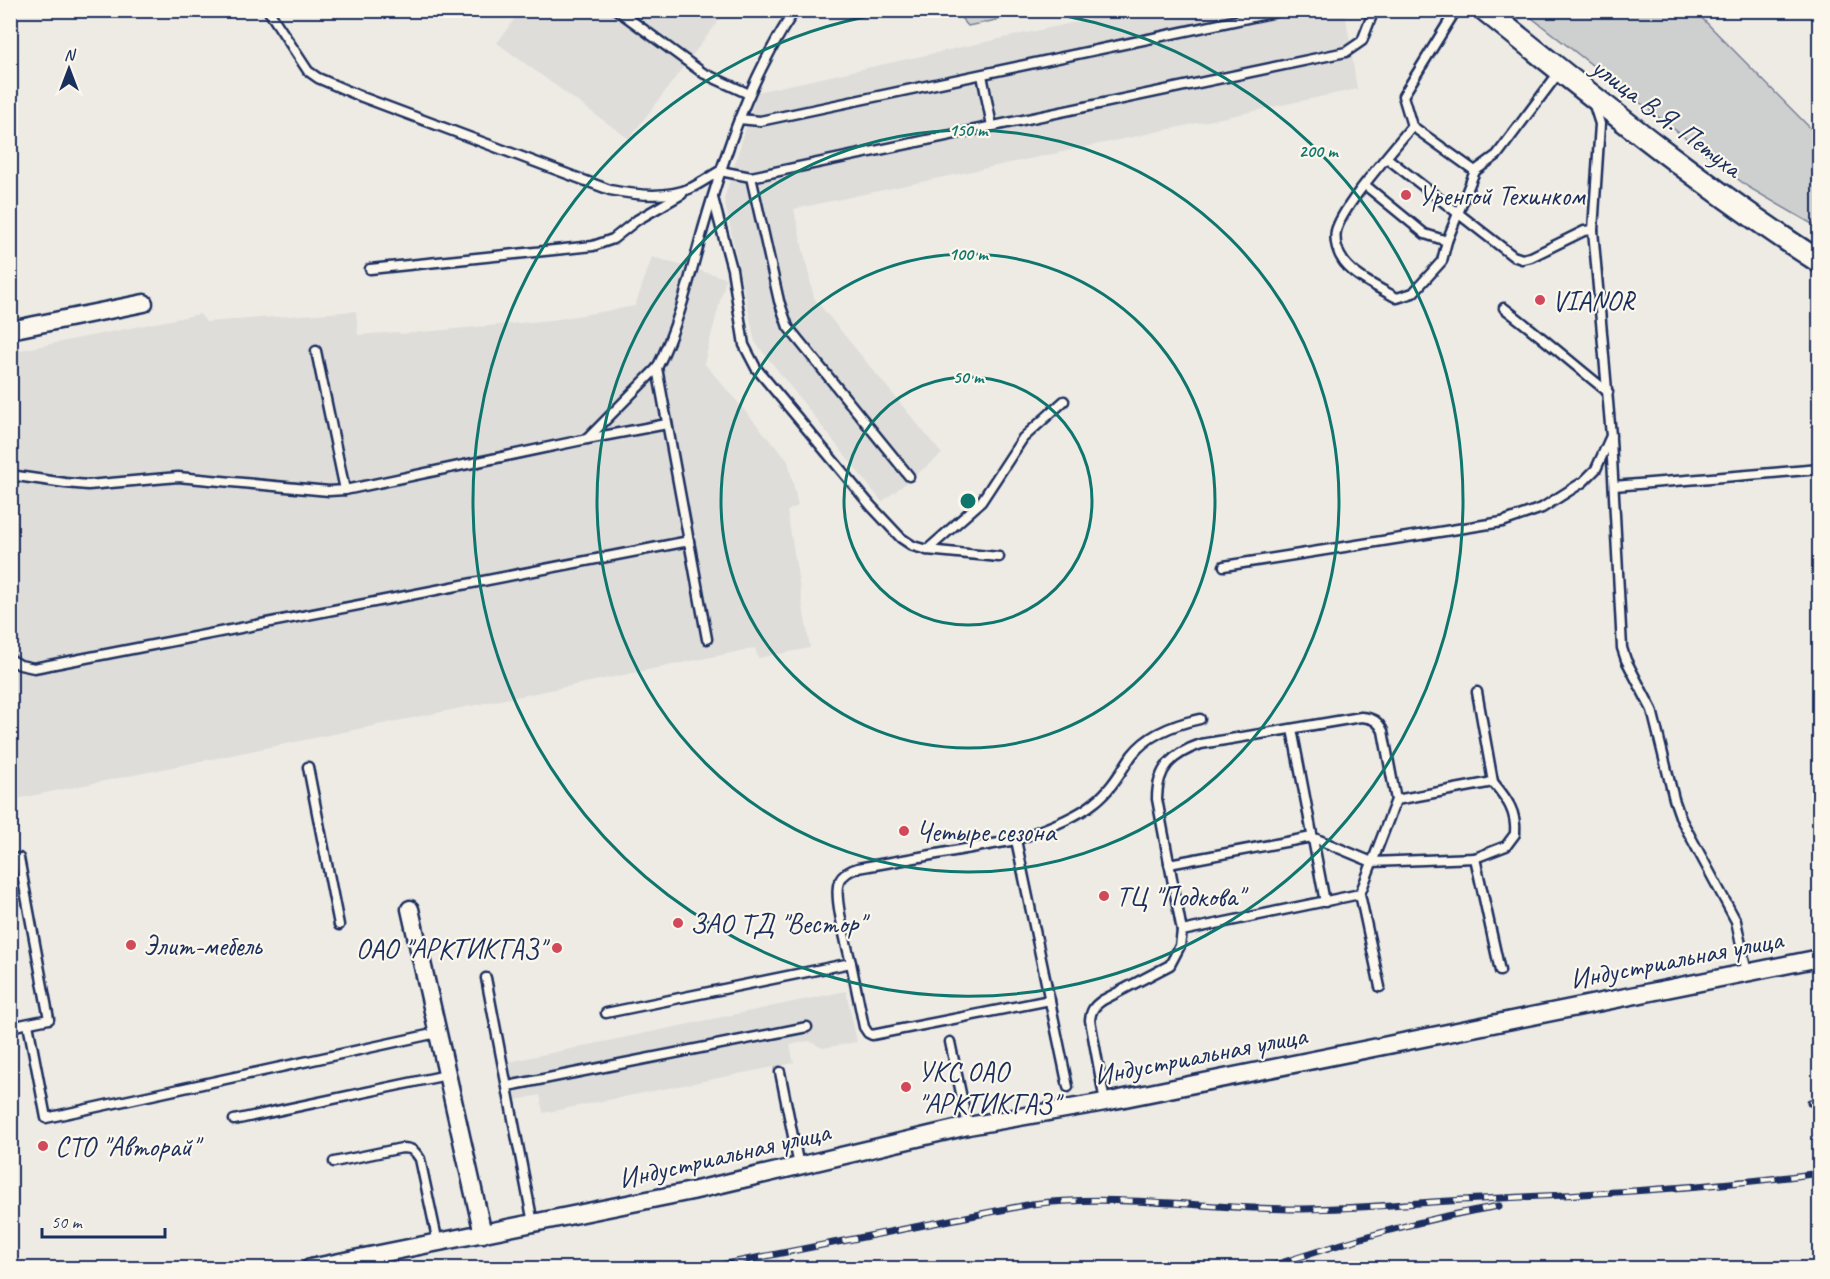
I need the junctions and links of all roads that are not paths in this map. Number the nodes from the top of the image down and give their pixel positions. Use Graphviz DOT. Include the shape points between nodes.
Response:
graph roads {
  1 [pos="268,10"];
  2 [pos="617,10"];
  3 [pos="795,10"];
  4 [pos="1286,10"];
  5 [pos="1374,10"];
  6 [pos="1456,10"];
  7 [pos="1485,10"];
  8 [pos="1561,71"];
  9 [pos="982,75"];
  10 [pos="749,94"];
  11 [pos="1592,96"];
  12 [pos="740,119"];
  13 [pos="992,126"];
  14 [pos="1412,126"];
  15 [pos="1387,158"];
  16 [pos="720,171"];
  17 [pos="1475,171"];
  18 [pos="751,177"];
  19 [pos="1365,185"];
  20 [pos="690,189"];
  21 [pos="712,197"];
  22 [pos="1458,212"];
  23 [pos="1593,230"];
  24 [pos="1447,241"];
  25 [pos="1820,262"];
  26 [pos="370,269"];
  27 [pos="144,303"];
  28 [pos="1504,308"];
  29 [pos="10,330"];
  30 [pos="316,351"];
  31 [pos="657,368"];
  32 [pos="1608,392"];
  33 [pos="1064,401"];
  34 [pos="667,424"];
  35 [pos="1611,436"];
  36 [pos="587,439"];
  37 [pos="1820,469"];
  38 [pos="10,475"];
  39 [pos="909,476"];
  40 [pos="1614,486"];
  41 [pos="345,489"];
  42 [pos="689,541"];
  43 [pos="927,550"];
  44 [pos="999,556"];
  45 [pos="1224,566"];
  46 [pos="707,639"];
  47 [pos="10,659"];
  48 [pos="1477,692"];
  49 [pos="1200,719"];
  50 [pos="1292,729"];
  51 [pos="308,766"];
  52 [pos="1494,782"];
  53 [pos="1396,800"];
  54 [pos="1312,837"];
  55 [pos="1016,840"];
  56 [pos="19,858"];
  57 [pos="1475,858"];
  58 [pos="1372,862"];
  59 [pos="1169,864"];
  60 [pos="1360,894"];
  61 [pos="1324,902"];
  62 [pos="410,909"];
  63 [pos="339,925"];
  64 [pos="1182,931"];
  65 [pos="1820,958"];
  66 [pos="851,963"];
  67 [pos="1500,971"];
  68 [pos="1747,973"];
  69 [pos="486,978"];
  70 [pos="1380,987"];
  71 [pos="1050,1000"];
  72 [pos="606,1013"];
  73 [pos="28,1024"];
  74 [pos="10,1027"];
  75 [pos="807,1027"];
  76 [pos="437,1033"];
  77 [pos="950,1042"];
  78 [pos="780,1072"];
  79 [pos="447,1075"];
  80 [pos="507,1086"];
  81 [pos="1068,1087"];
  82 [pos="1105,1101"];
  83 [pos="234,1120"];
  84 [pos="969,1126"];
  85 [pos="334,1162"];
  86 [pos="800,1166"];
  87 [pos="534,1224"];
  88 [pos="483,1234"];
  89 [pos="438,1243"];
  90 [pos="310,1269"];
  1 -- 20 [label="lane" via="308,71 362,97 610,190 655,195"];
  2 -- 10 [label="lane" via="703,73"];
  3 -- 10 [label="lane"];
  4 -- 9 [label="lane"];
  5 -- 13 [label="lane" via="1362,41 1346,52"];
  6 -- 14 [label="lane" via="1403,96"];
  7 -- 8 [label="street, улица В.Я. Петуха"];
  8 -- 11 [label="street, улица В.Я. Петуха"];
  8 -- 17 [label="lane" via="1497,155"];
  9 -- 12 [label="lane" via="760,121"];
  9 -- 13 [label="lane"];
  10 -- 12 [label="lane"];
  11 -- 23 [label="lane" via="1600,124"];
  11 -- 25 [label="street, улица В.Я. Петуха" via="1710,187"];
  12 -- 16 [label="lane"];
  13 -- 18 [label="lane"];
  14 -- 15 [label="lane"];
  14 -- 17 [label="lane"];
  15 -- 19 [label="lane"];
  15 -- 22 [label="lane"];
  16 -- 18 [label="lane"];
  16 -- 20 [label="lane"];
  16 -- 21 [label="lane"];
  17 -- 22 [label="lane"];
  18 -- 39 [label="lane" via="788,327"];
  19 -- 24 [label="lane" via="1425,234"];
  19 -- 24 [label="lane" via="1347,208 1336,232 1336,248 1344,263 1372,285 1397,298 1413,293 1442,261"];
  20 -- 26 [label="lane" via="613,239 593,246"];
  21 -- 31 [label="lane" via="675,327"];
  21 -- 43 [label="lane" via="732,269 748,355 871,506 902,538"];
  22 -- 23 [label="lane" via="1522,259"];
  22 -- 24 [label="lane"];
  23 -- 32 [label="lane"];
  27 -- 29 [label="street"];
  28 -- 32 [label="lane"];
  30 -- 41 [label="lane"];
  31 -- 34 [label="lane"];
  31 -- 36 [label="lane"];
  32 -- 35 [label="lane"];
  33 -- 43 [label="lane" via="1023,438 981,502"];
  34 -- 36 [label="lane"];
  34 -- 42 [label="lane"];
  35 -- 40 [label="lane"];
  35 -- 45 [label="lane" via="1596,469 1583,482 1524,515 1502,522"];
  36 -- 41 [label="lane"];
  37 -- 40 [label="lane"];
  38 -- 41 [label="lane" via="88,485 178,477 318,491"];
  40 -- 68 [label="lane" via="1622,648 1652,710 1681,819 1736,921"];
  42 -- 46 [label="lane"];
  42 -- 47 [label="lane" via="34,668"];
  43 -- 44 [label="lane"];
  48 -- 52 [label="lane"];
  49 -- 55 [label="lane" via="1171,726 1144,744 1096,802"];
  50 -- 53 [label="lane" via="1361,717 1379,723"];
  50 -- 54 [label="lane"];
  50 -- 59 [label="lane" via="1201,744 1173,758 1161,772 1157,785"];
  51 -- 63 [label="lane"];
  52 -- 53 [label="lane"];
  52 -- 57 [label="lane" via="1514,813 1515,834 1506,846"];
  53 -- 58 [label="lane"];
  54 -- 58 [label="lane"];
  54 -- 59 [label="lane"];
  54 -- 61 [label="lane"];
  55 -- 66 [label="lane" via="858,868 844,875 837,895"];
  55 -- 71 [label="lane"];
  56 -- 73 [label="lane" via="49,1019"];
  57 -- 58 [label="lane"];
  57 -- 67 [label="lane"];
  58 -- 60 [label="lane"];
  59 -- 64 [label="lane"];
  60 -- 61 [label="lane"];
  60 -- 70 [label="lane"];
  61 -- 64 [label="lane"];
  62 -- 76 [label="street"];
  64 -- 82 [label="lane" via="1170,966 1103,1000 1091,1012"];
  65 -- 68 [label="street, Индустриальная улица"];
  66 -- 71 [label="lane" via="864,1027 872,1035"];
  66 -- 72 [label="lane"];
  68 -- 82 [label="street, Индустриальная улица"];
  69 -- 80 [label="lane"];
  71 -- 81 [label="lane"];
  73 -- 74 [label="lane"];
  73 -- 76 [label="lane" via="46,1118"];
  75 -- 80 [label="lane"];
  76 -- 79 [label="street"];
  77 -- 84 [label="lane"];
  78 -- 86 [label="lane"];
  79 -- 83 [label="lane"];
  79 -- 88 [label="street"];
  80 -- 87 [label="lane"];
  82 -- 84 [label="street, Индустриальная улица"];
  84 -- 86 [label="street, Индустриальная улица"];
  85 -- 89 [label="lane" via="402,1148 416,1152"];
  86 -- 87 [label="street, Индустриальная улица"];
  87 -- 88 [label="street, Индустриальная улица"];
  88 -- 89 [label="street, Индустриальная улица"];
  89 -- 90 [label="street, Индустриальная улица"];
}
